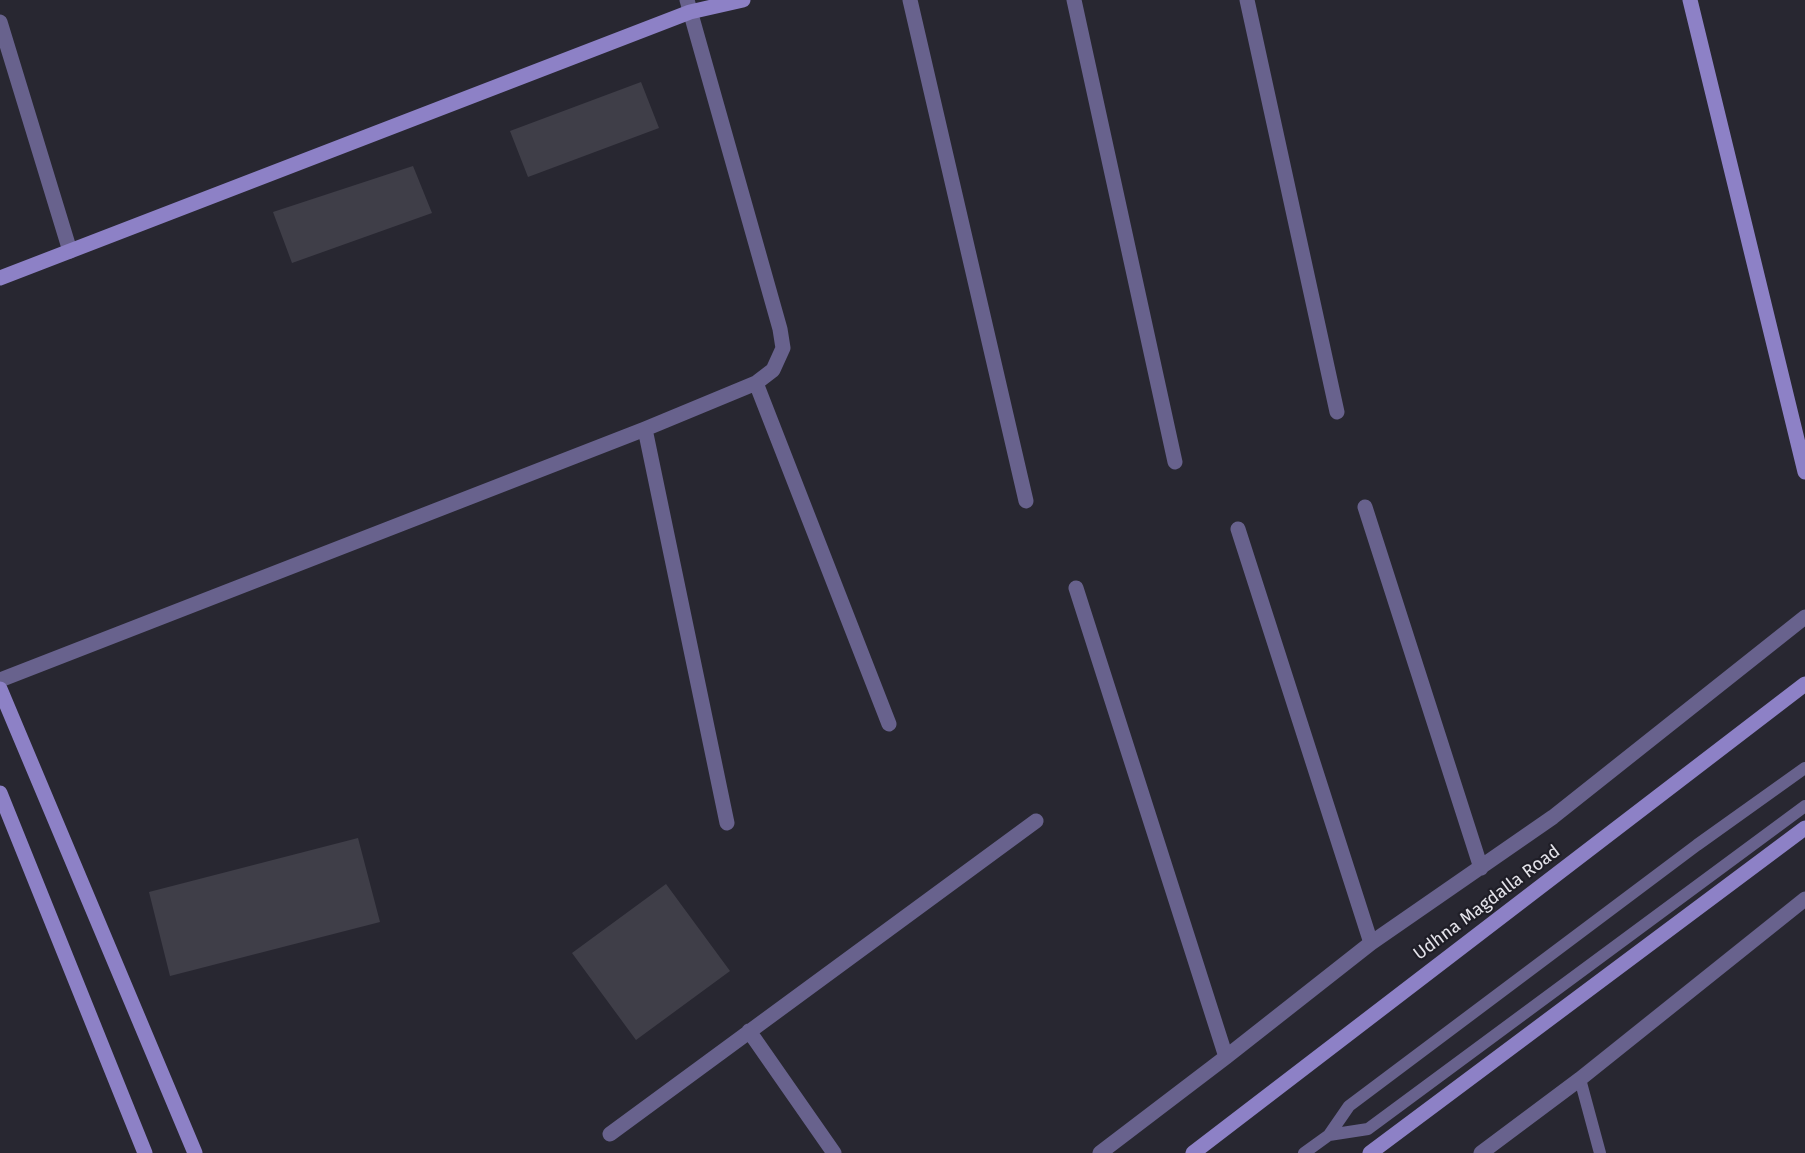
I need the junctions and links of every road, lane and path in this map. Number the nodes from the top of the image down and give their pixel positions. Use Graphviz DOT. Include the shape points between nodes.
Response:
graph roads {
  1 [pos="743,0"];
  2 [pos="910,0"];
  3 [pos="1074,0"];
  4 [pos="1247,0"];
  5 [pos="1690,0"];
  6 [pos="689,6"];
  7 [pos="0,22"];
  8 [pos="70,251"];
  9 [pos="0,278"];
  10 [pos="756,383"];
  11 [pos="1337,412"];
  12 [pos="645,429"];
  13 [pos="1175,462"];
  14 [pos="1805,472"];
  15 [pos="1026,501"];
  16 [pos="1365,507"];
  17 [pos="1238,529"];
  18 [pos="1076,588"];
  19 [pos="1805,617"];
  20 [pos="0,680"];
  21 [pos="1805,684"];
  22 [pos="0,689"];
  23 [pos="889,724"];
  24 [pos="1805,768"];
  25 [pos="0,793"];
  26 [pos="1805,806"];
  27 [pos="1036,820"];
  28 [pos="727,823"];
  29 [pos="1805,828"];
  30 [pos="1481,868"];
  31 [pos="1805,899"];
  32 [pos="1371,943"];
  33 [pos="749,1031"];
  34 [pos="1226,1057"];
  35 [pos="1580,1079"];
  36 [pos="610,1134"];
  37 [pos="1329,1135"];
  38 [pos="1596,1151"];
  39 [pos="145,1153"];
  40 [pos="195,1153"];
  41 [pos="834,1153"];
  42 [pos="1100,1153"];
  43 [pos="1193,1153"];
  44 [pos="1304,1153"];
  45 [pos="1370,1153"];
  46 [pos="1481,1153"];
  1 -- 6 [label="street"];
  2 -- 15 [label="street"];
  3 -- 13 [label="street"];
  4 -- 11 [label="street"];
  5 -- 14 [label="street"];
  6 -- 8 [label="street"];
  6 -- 10 [label="street" via="780,329 783,348 773,370"];
  7 -- 8 [label="street"];
  8 -- 9 [label="street"];
  10 -- 12 [label="street"];
  10 -- 23 [label="street"];
  12 -- 20 [label="street"];
  12 -- 28 [label="street"];
  16 -- 30 [label="street"];
  17 -- 32 [label="street"];
  18 -- 34 [label="street"];
  19 -- 30 [label="street" via="1553,817"];
  21 -- 43 [label="street, Udhna Magdalla Road"];
  22 -- 40 [label="street"];
  24 -- 37 [label="lane" via="1349,1107"];
  25 -- 39 [label="street"];
  26 -- 37 [label="lane" via="1368,1129"];
  27 -- 33 [label="street"];
  29 -- 45 [label="street"];
  30 -- 32 [label="street"];
  31 -- 35 [label="street"];
  32 -- 34 [label="street"];
  33 -- 36 [label="street"];
  33 -- 41 [label="street"];
  34 -- 42 [label="street"];
  35 -- 38 [label="lane"];
  35 -- 46 [label="street"];
  37 -- 44 [label="lane"];
}
